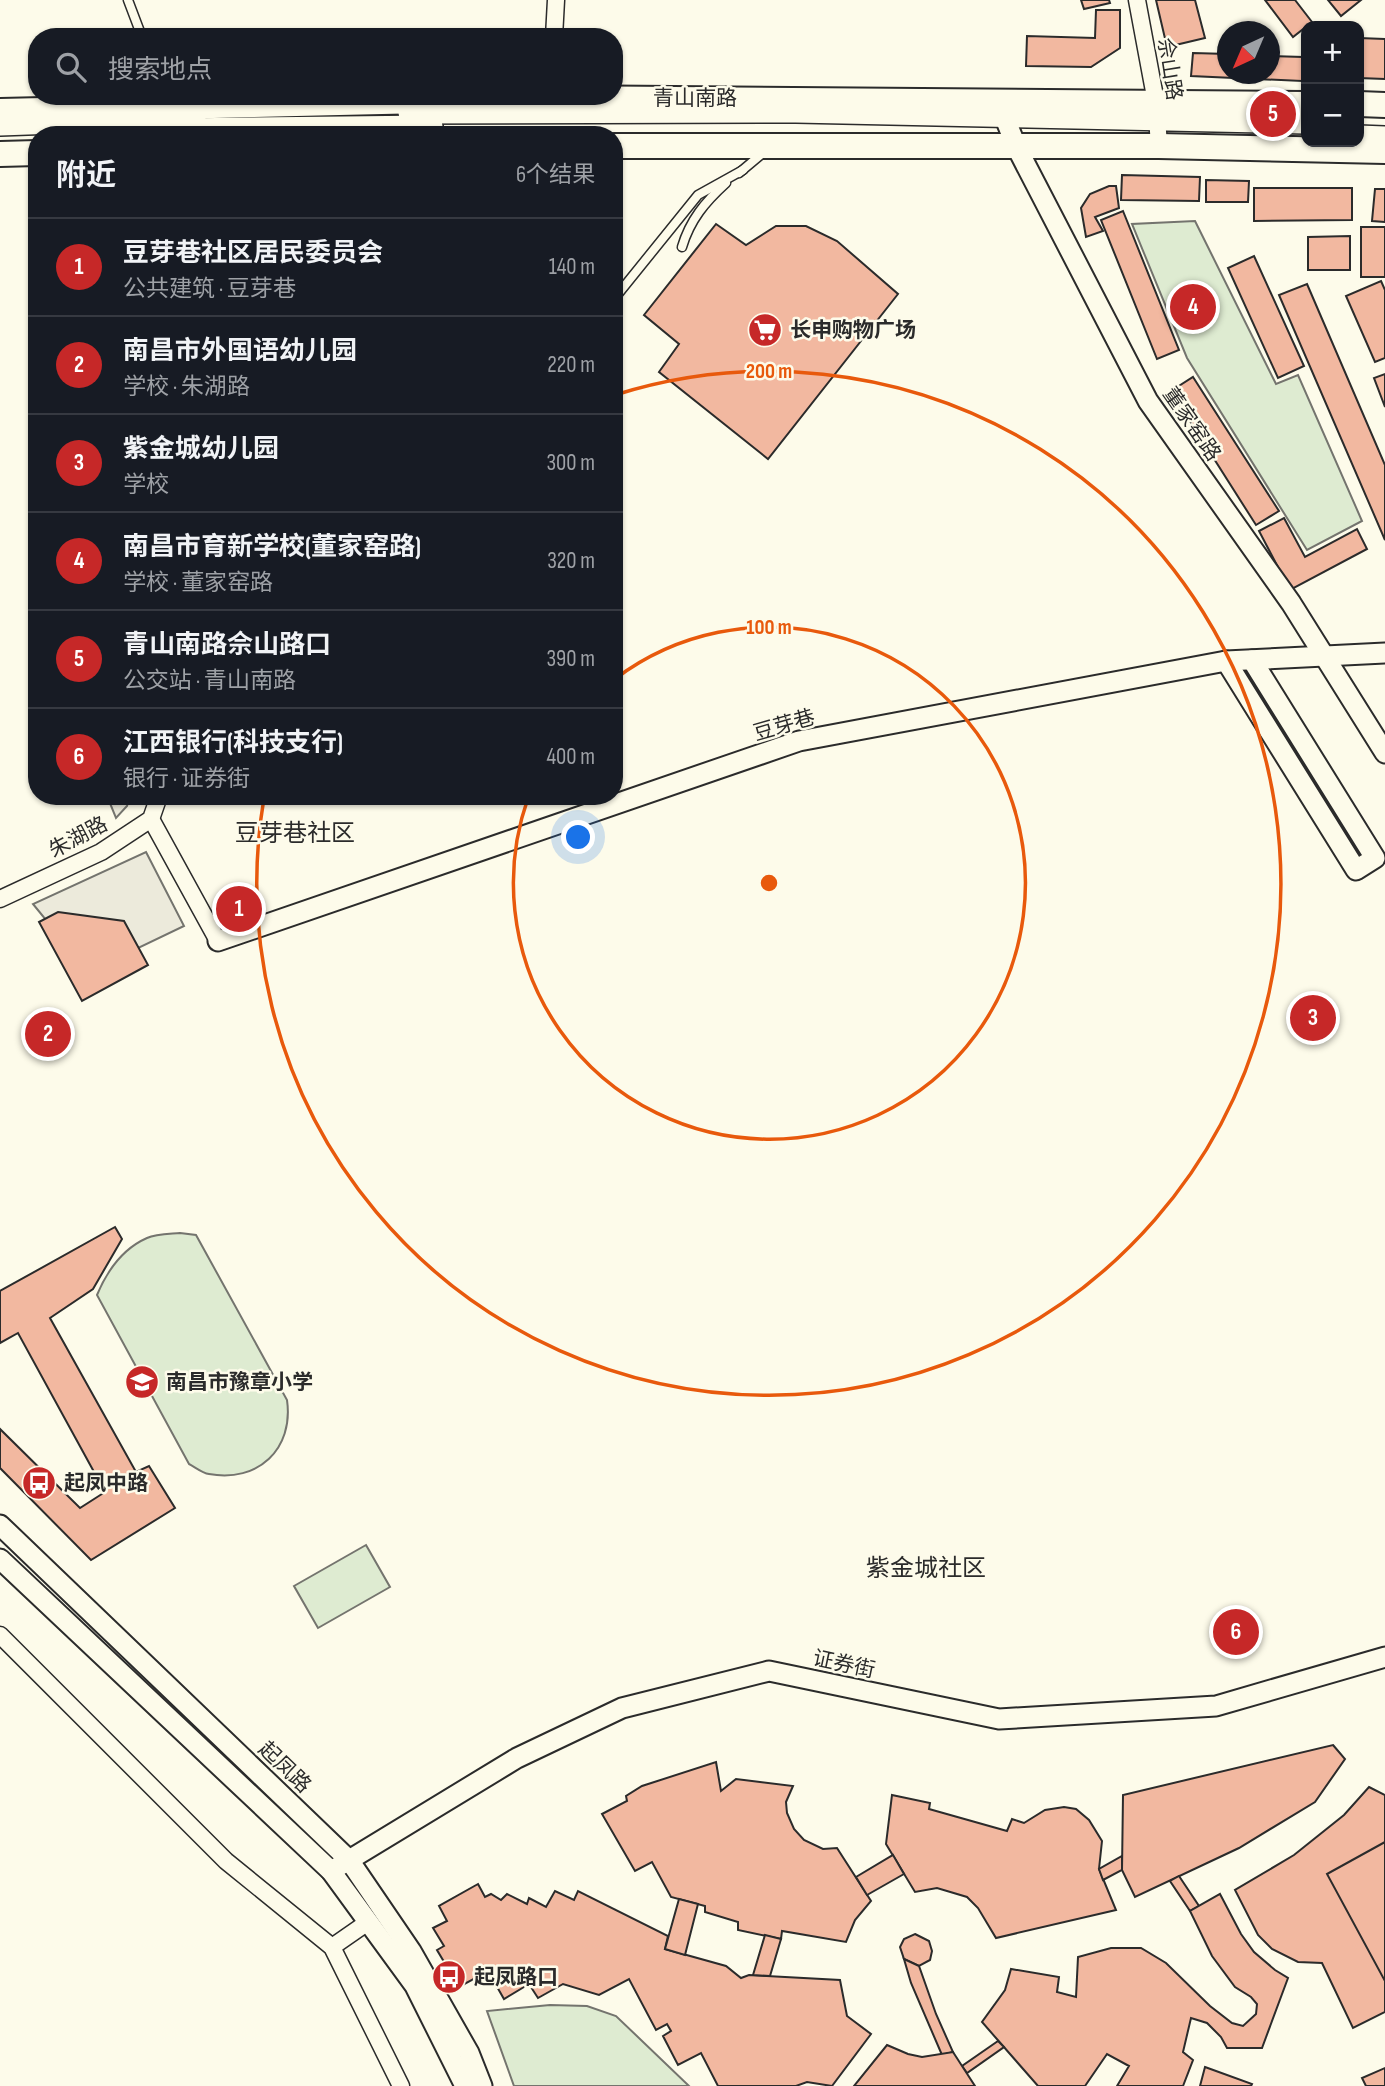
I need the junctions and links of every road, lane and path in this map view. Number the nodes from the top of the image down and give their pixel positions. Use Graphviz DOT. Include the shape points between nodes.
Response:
graph roads {
  1 [pos="128,0"];
  2 [pos="556,0"];
  3 [pos="1137,0"];
  4 [pos="139,28"];
  5 [pos="554,28"];
  6 [pos="623,101"];
  7 [pos="1364,104"];
  8 [pos="107,105"];
  9 [pos="1301,105"];
  10 [pos="1385,105"];
  11 [pos="0,111"];
  12 [pos="1007,122"];
  13 [pos="1301,123"];
  14 [pos="1157,124"];
  15 [pos="1364,124"];
  16 [pos="0,125"];
  17 [pos="1385,125"];
  18 [pos="457,126"];
  19 [pos="0,132"];
  20 [pos="28,132"];
  21 [pos="1301,135"];
  22 [pos="1364,136"];
  23 [pos="1385,137"];
  24 [pos="623,146"];
  25 [pos="772,146"];
  26 [pos="1385,151"];
  27 [pos="28,153"];
  28 [pos="0,155"];
  29 [pos="743,170"];
  30 [pos="682,247"];
  31 [pos="623,288"];
  32 [pos="1385,653"];
  33 [pos="1324,657"];
  34 [pos="1252,660"];
  35 [pos="1226,662"];
  36 [pos="1385,753"];
  37 [pos="623,802"];
  38 [pos="156,805"];
  39 [pos="613,805"];
  40 [pos="151,819"];
  41 [pos="0,899"];
  42 [pos="218,941"];
  43 [pos="0,1525"];
  44 [pos="0,1559"];
  45 [pos="0,1635"];
  46 [pos="1385,1657"];
  47 [pos="349,1860"];
  48 [pos="331,1871"];
  49 [pos="368,1922"];
  50 [pos="332,1947"];
  51 [pos="401,2086"];
  52 [pos="465,2086"];
  53 [pos="482,2086"];
  1 -- 4 [label="lane"];
  2 -- 5 [label="street"];
  3 -- 14 [label="street, 佘山路"];
  6 -- 12 [label="main road, 青山南路"];
  7 -- 10 [label="main road"];
  8 -- 11 [label="main road, 青山南路"];
  9 -- 14 [label="main road, 青山南路"];
  12 -- 14 [label="main road, 青山南路"];
  12 -- 14 [label="main road, 青山南路"];
  12 -- 16 [label="main road" via="796,112 339,113"];
  12 -- 18 [label="main road"];
  12 -- 25 [label="main road, 青山南路"];
  12 -- 33 [label="street, 董家窑路" via="1148,401"];
  13 -- 14 [label="main road"];
  14 -- 21 [label="main road"];
  14 -- 26 [label="main road, 青山南路"];
  15 -- 17 [label="main road"];
  19 -- 20 [label="main road"];
  22 -- 23 [label="main road"];
  24 -- 25 [label="main road, 青山南路"];
  25 -- 29 [label="lane"];
  27 -- 28 [label="main road"];
  29 -- 30 [label="lane" via="697,213"];
  29 -- 31 [label="lane" via="698,195"];
  32 -- 33 [label="street, 豆芽巷"];
  33 -- 34 [label="street, 豆芽巷"];
  33 -- 36 [label="street, 董家窑路"];
  34 -- 35 [label="street, 豆芽巷"];
  34 -- 35 [label="street" via="1375,858 1356,870"];
  35 -- 37 [label="street, 豆芽巷" via="799,741"];
  38 -- 40 [label="street"];
  39 -- 42 [label="street, 豆芽巷"];
  40 -- 41 [label="street, 朱湖路" via="101,852"];
  40 -- 42 [label="street"];
  43 -- 47 [label="street, 起凤路"];
  44 -- 48 [label="street, 起凤路"];
  45 -- 50 [label="street" via="226,1861"];
  46 -- 47 [label="street, 证券街" via="1216,1706 999,1719 769,1671 622,1708 517,1758"];
  47 -- 48 [label="street, 证券街"];
  47 -- 53 [label="street, 起凤路" via="411,1951 469,2053"];
  48 -- 49 [label="street, 起凤路"];
  49 -- 50 [label="street"];
  49 -- 52 [label="street, 起凤路" via="415,1986"];
  50 -- 51 [label="street"];
}
